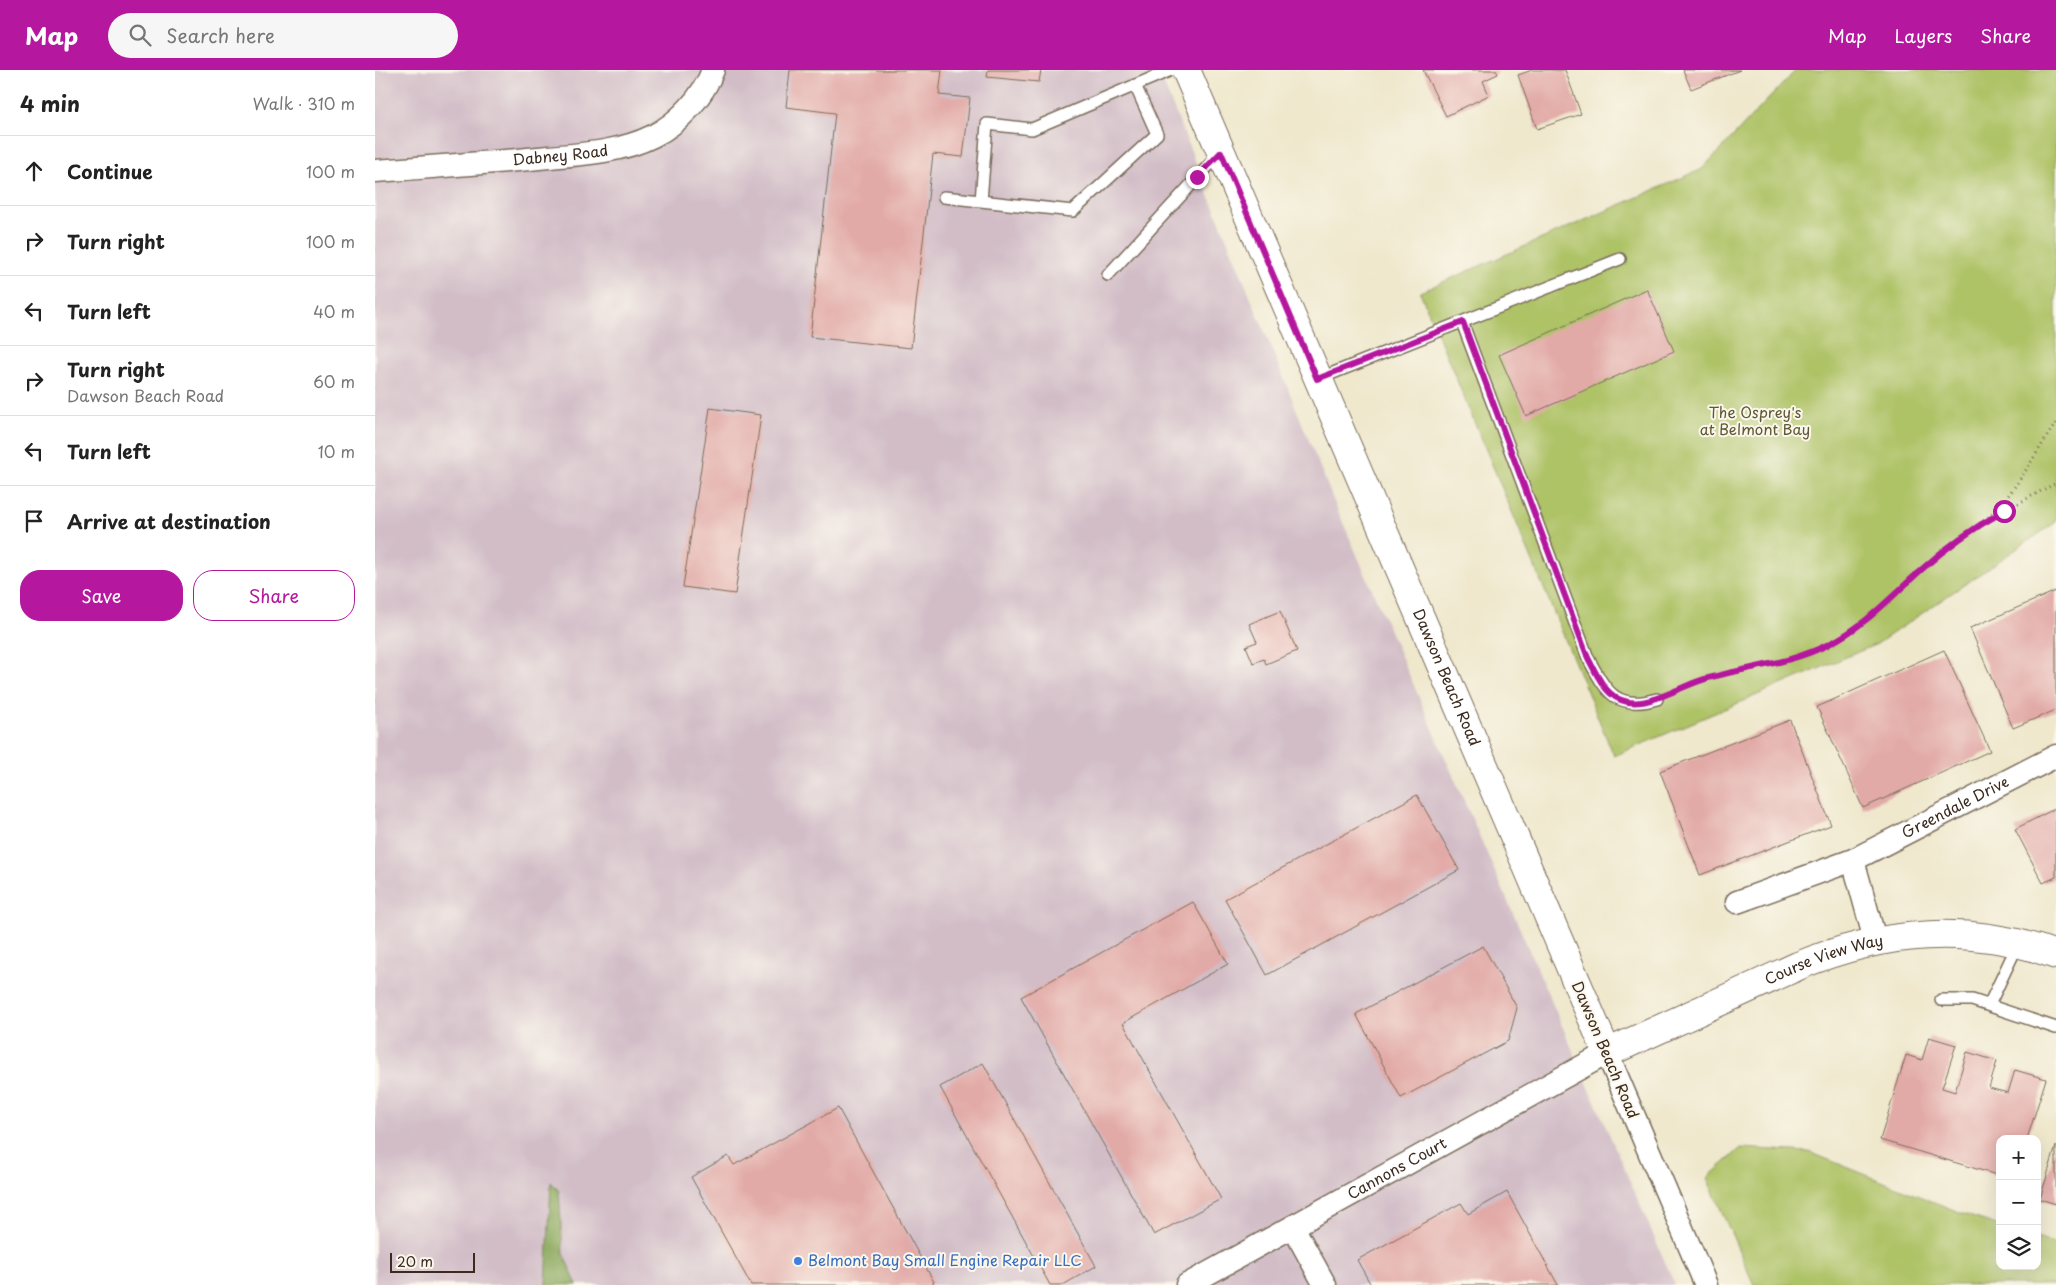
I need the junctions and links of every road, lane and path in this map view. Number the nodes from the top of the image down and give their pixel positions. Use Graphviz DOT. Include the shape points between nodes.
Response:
graph roads {
  1 [pos="713,70"];
  2 [pos="1171,70"];
  3 [pos="1186,70"];
  4 [pos="1135,85"];
  5 [pos="1221,152"];
  6 [pos="375,171"];
  7 [pos="944,197"];
  8 [pos="981,201"];
  9 [pos="1620,259"];
  10 [pos="1108,275"];
  11 [pos="1463,322"];
  12 [pos="1317,379"];
  13 [pos="2056,423"];
  14 [pos="2056,483"];
  15 [pos="1984,522"];
  16 [pos="1657,698"];
  17 [pos="2056,756"];
  18 [pos="1853,860"];
  19 [pos="1737,902"];
  20 [pos="1875,940"];
  21 [pos="2018,944"];
  22 [pos="2056,955"];
  23 [pos="1941,1000"];
  24 [pos="1989,1005"];
  25 [pos="2056,1028"];
  26 [pos="1607,1053"];
  27 [pos="1293,1227"];
  28 [pos="1187,1285"];
  29 [pos="1325,1285"];
  30 [pos="1706,1285"];
  1 -- 6 [label="street, Dabney Road" via="692,106 655,136 631,146 594,153"];
  2 -- 4 [label="lane"];
  3 -- 5 [label="street, Dawson Beach Road"];
  4 -- 8 [label="lane" via="1032,129 987,124"];
  4 -- 8 [label="lane" via="1157,134 1073,211"];
  5 -- 10 [label="lane"];
  5 -- 12 [label="street, Dawson Beach Road"];
  7 -- 8 [label="lane"];
  9 -- 11 [label="lane"];
  11 -- 12 [label="lane"];
  11 -- 16 [label="lane" via="1588,658 1609,692 1621,701 1634,703"];
  12 -- 26 [label="street, Dawson Beach Road"];
  13 -- 15 [label="path" via="2003,502"];
  14 -- 15 [label="path"];
  15 -- 16 [label="path" via="1922,569 1857,627 1829,645 1794,658 1695,682"];
  17 -- 18 [label="street, Greendale Drive"];
  18 -- 19 [label="street, Greendale Drive"];
  18 -- 20 [label="street"];
  20 -- 21 [label="street, Course View Way" via="1942,934 1971,935"];
  20 -- 26 [label="street, Course View Way" via="1814,959"];
  21 -- 22 [label="street, Course View Way"];
  21 -- 24 [label="lane"];
  23 -- 24 [label="lane" via="1972,1000"];
  24 -- 25 [label="lane"];
  26 -- 27 [label="street, Cannons Court"];
  26 -- 30 [label="street, Dawson Beach Road"];
  27 -- 28 [label="street, Cannons Court"];
  27 -- 29 [label="street"];
}
